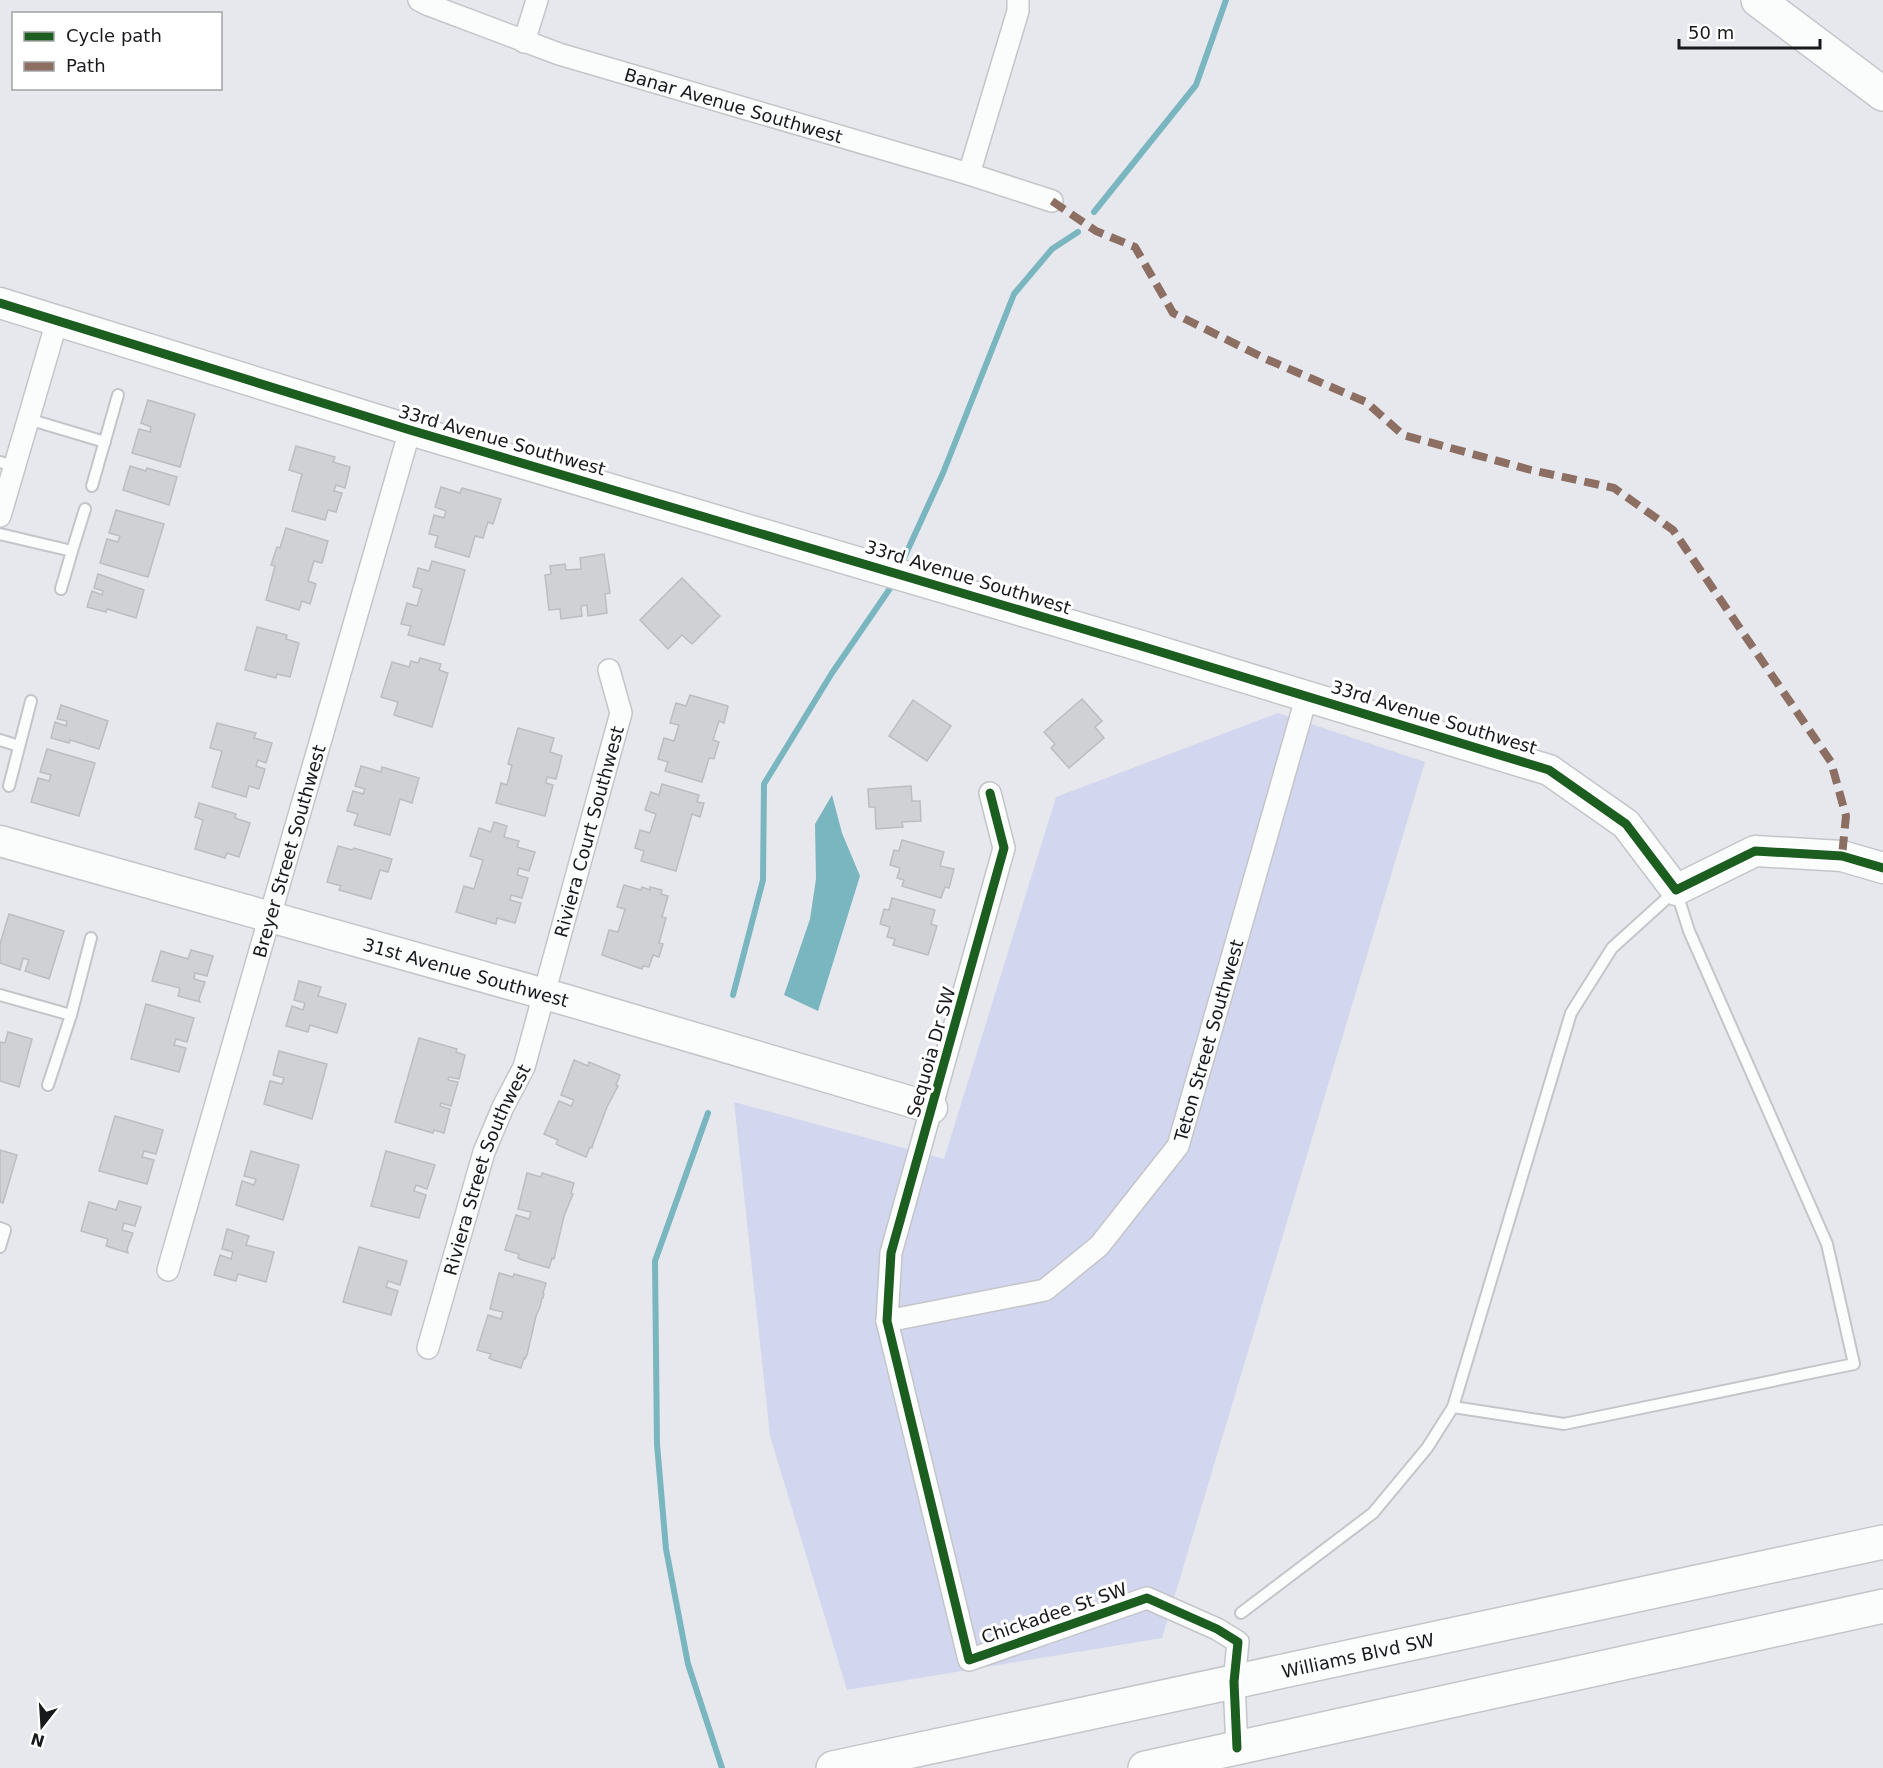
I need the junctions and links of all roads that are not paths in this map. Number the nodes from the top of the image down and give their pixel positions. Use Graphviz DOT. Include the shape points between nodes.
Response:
graph roads {
  1 [pos="419,0"];
  2 [pos="537,0"];
  3 [pos="1018,0"];
  4 [pos="1758,0"];
  5 [pos="524,42"];
  6 [pos="1883,94"];
  7 [pos="969,174"];
  8 [pos="1052,201"];
  9 [pos="0,303"];
  10 [pos="57,321"];
  11 [pos="118,395"];
  12 [pos="28,419"];
  13 [pos="410,430"];
  14 [pos="105,442"];
  15 [pos="7,464"];
  16 [pos="92,486"];
  17 [pos="85,509"];
  18 [pos="0,516"];
  19 [pos="0,534"];
  20 [pos="72,551"];
  21 [pos="61,589"];
  22 [pos="609,670"];
  23 [pos="1307,696"];
  24 [pos="31,701"];
  25 [pos="0,740"];
  26 [pos="20,746"];
  27 [pos="9,786"];
  28 [pos="990,793"];
  29 [pos="0,841"];
  30 [pos="1883,868"];
  31 [pos="1676,890"];
  32 [pos="269,916"];
  33 [pos="91,938"];
  34 [pos="544,993"];
  35 [pos="0,995"];
  36 [pos="71,1015"];
  37 [pos="48,1085"];
  38 [pos="932,1108"];
  39 [pos="0,1228"];
  40 [pos="0,1247"];
  41 [pos="168,1270"];
  42 [pos="887,1321"];
  43 [pos="428,1348"];
  44 [pos="1453,1407"];
  45 [pos="1883,1542"];
  46 [pos="1883,1606"];
  47 [pos="1241,1613"];
  48 [pos="1234,1682"];
  49 [pos="1237,1748"];
  50 [pos="833,1768"];
  51 [pos="1145,1768"];
  1 -- 5 [label="street, Banar Avenue Southwest"];
  2 -- 5 [label="street"];
  3 -- 7 [label="street"];
  4 -- 6 [label="main road"];
  5 -- 7 [label="street, Banar Avenue Southwest"];
  7 -- 8 [label="street, Banar Avenue Southwest"];
  9 -- 10 [label="street, 33rd Avenue Southwest"];
  10 -- 12 [label="street"];
  10 -- 13 [label="street, 33rd Avenue Southwest"];
  11 -- 14 [label="lane"];
  12 -- 14 [label="lane"];
  12 -- 15 [label="street"];
  13 -- 23 [label="street, 33rd Avenue Southwest"];
  13 -- 32 [label="street, Breyer Street Southwest"];
  14 -- 16 [label="lane"];
  15 -- 18 [label="street"];
  17 -- 20 [label="lane"];
  19 -- 20 [label="lane"];
  20 -- 21 [label="lane"];
  22 -- 34 [label="street, Riviera Court Southwest" via="621,713"];
  23 -- 31 [label="street, 33rd Avenue Southwest" via="1549,770 1626,824"];
  23 -- 42 [label="street, Teton Street Southwest" via="1178,1146 1099,1246 1045,1290"];
  24 -- 26 [label="lane"];
  25 -- 26 [label="lane"];
  26 -- 27 [label="lane"];
  28 -- 38 [label="street, Sequoia Dr SW" via="1004,848"];
  29 -- 32 [label="street, 31st Avenue Southwest"];
  30 -- 31 [label="street" via="1842,856 1755,851"];
  31 -- 44 [label="lane" via="1612,948 1570,1013"];
  31 -- 44 [label="lane" via="1689,931 1827,1244 1854,1364 1564,1424"];
  32 -- 34 [label="street, 31st Avenue Southwest"];
  32 -- 41 [label="street, Breyer Street Southwest"];
  33 -- 36 [label="lane"];
  34 -- 38 [label="street, 31st Avenue Southwest"];
  34 -- 43 [label="street, Riviera Street Southwest" via="524,1067 484,1152"];
  35 -- 36 [label="lane"];
  36 -- 37 [label="lane"];
  38 -- 42 [label="street, Sequoia Dr SW" via="891,1253"];
  39 -- 40 [label="lane" via="5,1230"];
  42 -- 48 [label="street, Chickadee St SW" via="969,1660 1146,1598 1238,1642"];
  44 -- 47 [label="lane" via="1427,1448 1373,1513"];
  45 -- 48 [label="main road, Williams Blvd SW"];
  46 -- 49 [label="main road"];
  48 -- 49 [label="street, Chickadee St SW"];
  48 -- 50 [label="main road, Williams Blvd SW"];
  49 -- 51 [label="main road"];
}
